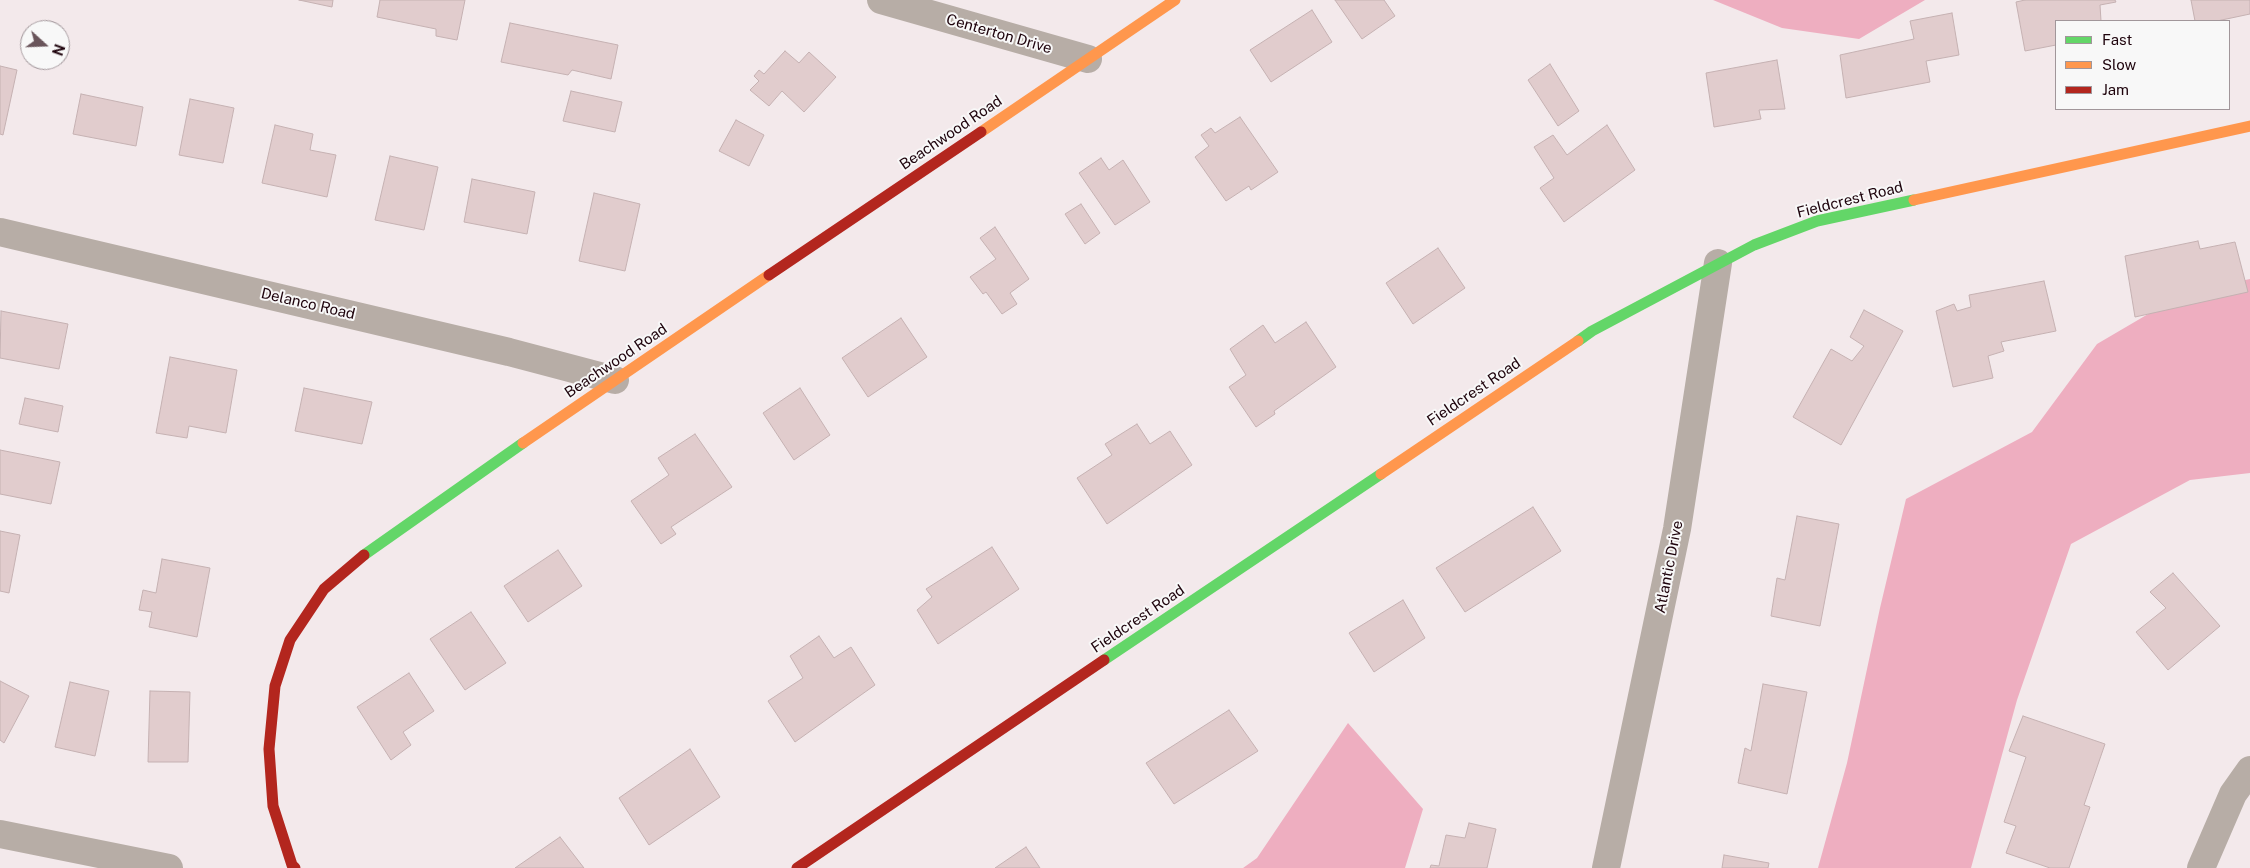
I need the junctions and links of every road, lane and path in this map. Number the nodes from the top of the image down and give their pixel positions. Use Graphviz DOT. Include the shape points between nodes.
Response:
graph roads {
  1 [pos="881,0"];
  2 [pos="1175,0"];
  3 [pos="1088,59"];
  4 [pos="2250,126"];
  5 [pos="0,232"];
  6 [pos="1718,264"];
  7 [pos="616,380"];
  8 [pos="2250,770"];
  9 [pos="0,834"];
  10 [pos="291,867"];
  11 [pos="168,868"];
  12 [pos="798,868"];
  13 [pos="1606,868"];
  14 [pos="2200,868"];
  1 -- 3 [label="street, Centerton Drive"];
  2 -- 3 [label="street, Beachwood Road"];
  3 -- 7 [label="street, Beachwood Road"];
  4 -- 6 [label="street, Fieldcrest Road" via="1817,221 1754,245"];
  5 -- 7 [label="street, Delanco Road"];
  6 -- 12 [label="street, Fieldcrest Road" via="1592,331"];
  6 -- 13 [label="street, Atlantic Drive" via="1677,529"];
  7 -- 10 [label="street, Beachwood Road" via="350,565 324,590 290,640 275,686 269,748 274,806"];
  8 -- 14 [label="street" via="2233,794"];
  9 -- 11 [label="street"];
}
